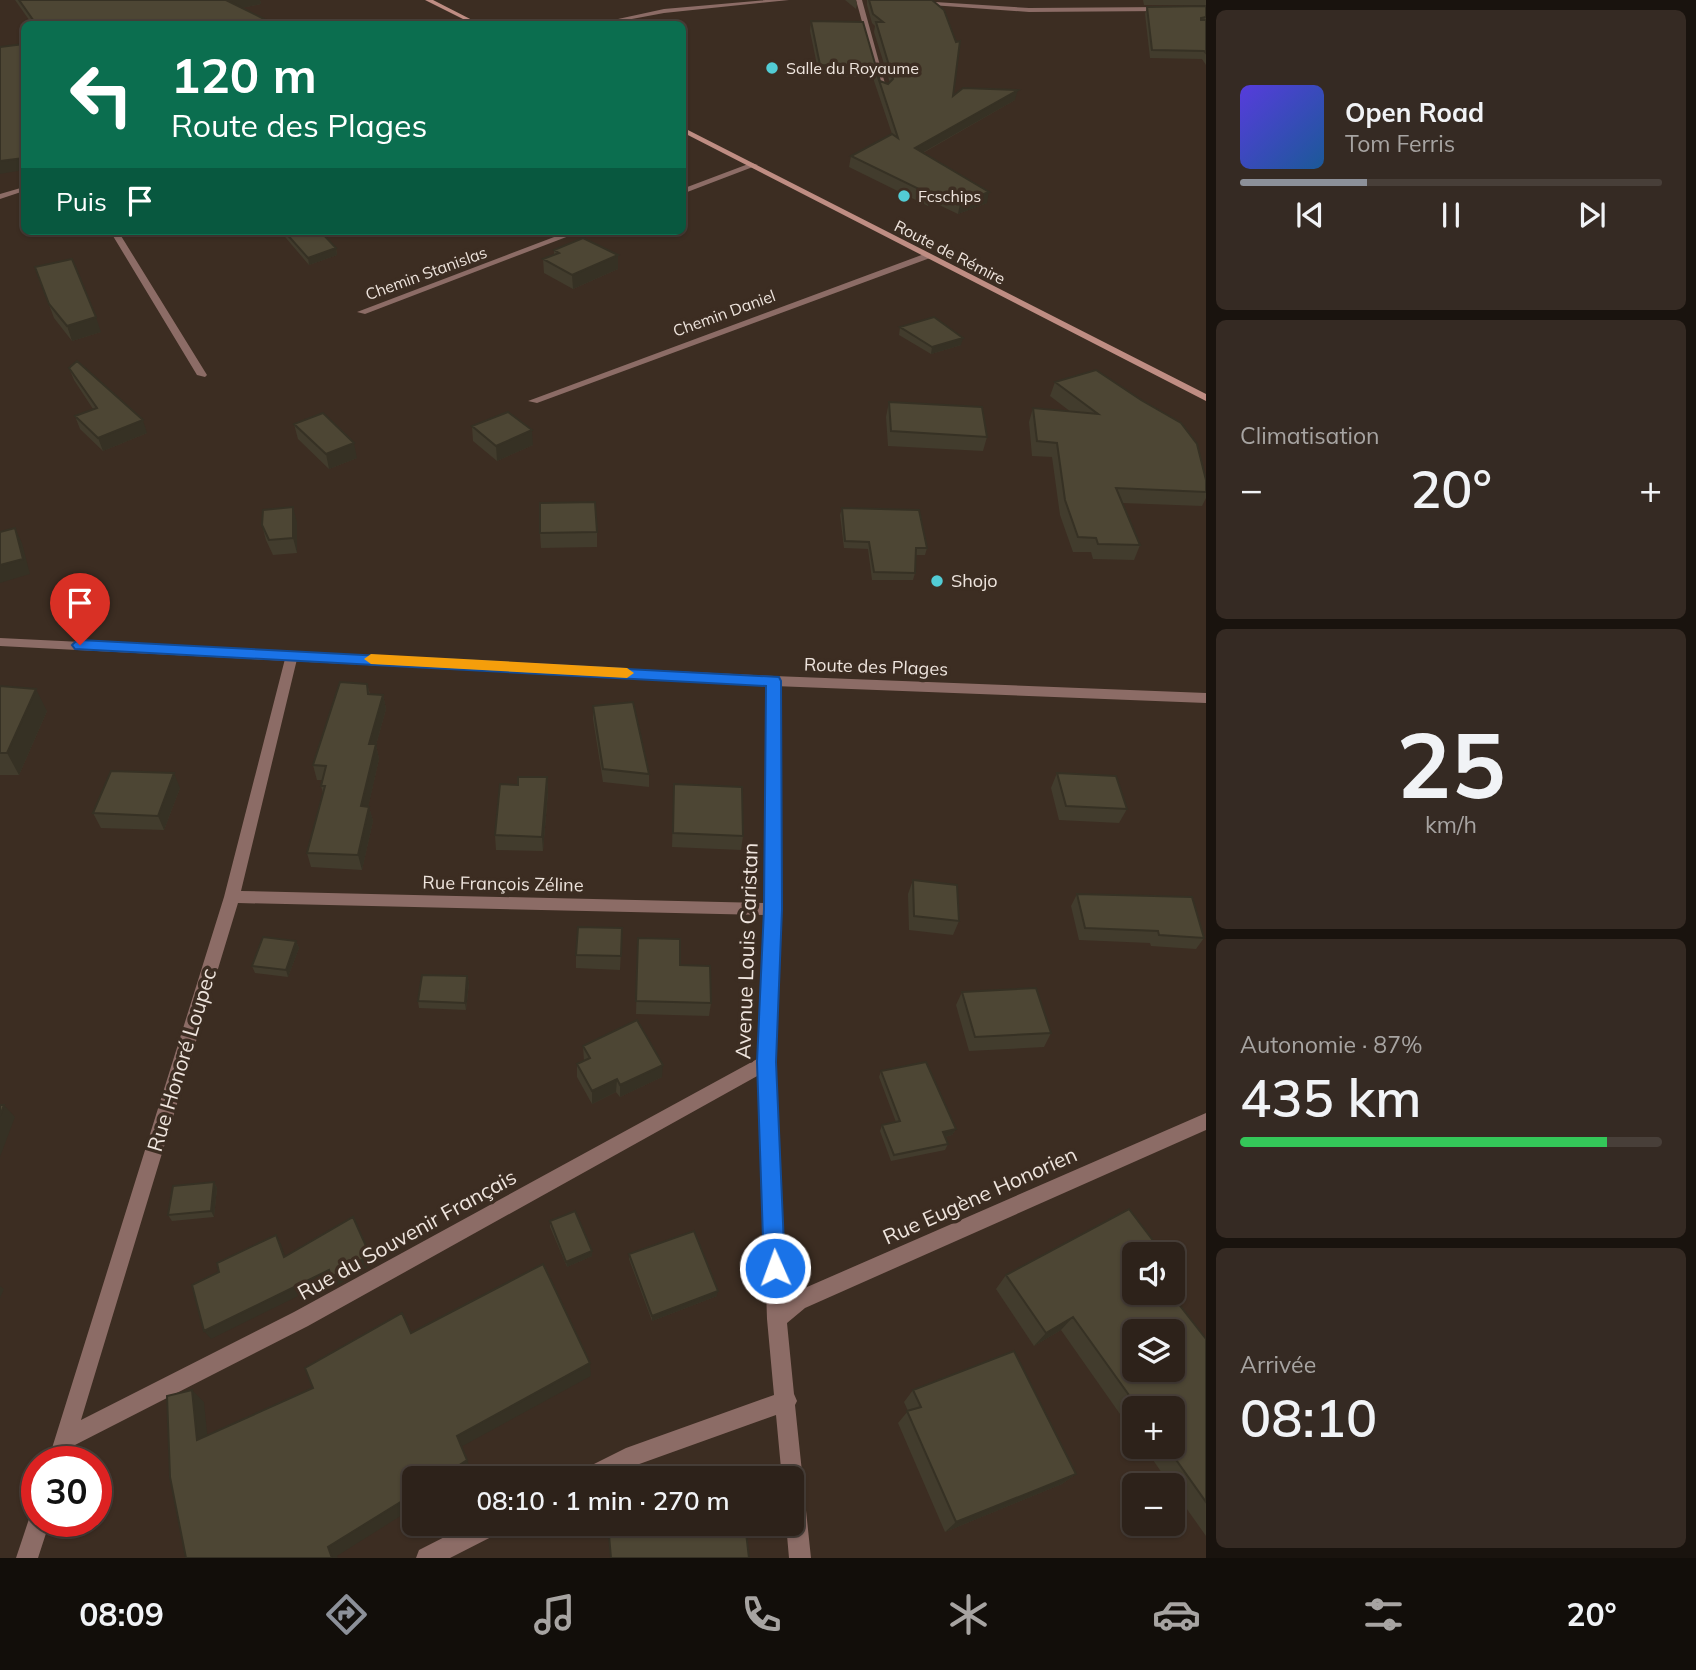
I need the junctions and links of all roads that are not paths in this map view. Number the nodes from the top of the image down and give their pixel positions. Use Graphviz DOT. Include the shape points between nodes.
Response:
graph roads {
  1 [pos="428,0"];
  2 [pos="786,0"];
  3 [pos="860,0"];
  4 [pos="872,0"];
  5 [pos="908,2"];
  6 [pos="1178,9"];
  7 [pos="471,21"];
  8 [pos="613,21"];
  9 [pos="885,90"];
  10 [pos="686,131"];
  11 [pos="754,165"];
  12 [pos="21,190"];
  13 [pos="686,190"];
  14 [pos="0,197"];
  15 [pos="116,235"];
  16 [pos="567,235"];
  17 [pos="927,256"];
  18 [pos="362,312"];
  19 [pos="202,375"];
  20 [pos="1206,398"];
  21 [pos="533,401"];
  22 [pos="0,642"];
  23 [pos="292,655"];
  24 [pos="774,681"];
  25 [pos="1206,698"];
  26 [pos="232,897"];
  27 [pos="773,909"];
  28 [pos="766,1062"];
  29 [pos="1206,1121"];
  30 [pos="777,1319"];
  31 [pos="786,1401"];
  32 [pos="65,1439"];
  33 [pos="63,1446"];
  34 [pos="610,1466"];
  35 [pos="469,1536"];
  36 [pos="34,1537"];
  37 [pos="27,1558"];
  38 [pos="426,1558"];
  39 [pos="800,1558"];
  1 -- 7 [label="main road"];
  2 -- 8 [label="street" via="664,11"];
  3 -- 4 [label="street"];
  3 -- 9 [label="street"];
  5 -- 6 [label="street" via="1029,10"];
  10 -- 11 [label="main road, Route de Rémire"];
  11 -- 13 [label="street"];
  11 -- 17 [label="main road, Route de Rémire"];
  12 -- 14 [label="street"];
  15 -- 19 [label="street"];
  16 -- 18 [label="street, Chemin Stanislas"];
  17 -- 20 [label="main road, Route de Rémire"];
  17 -- 21 [label="street, Chemin Daniel"];
  22 -- 23 [label="street, Route des Plages"];
  23 -- 24 [label="street, Route des Plages"];
  23 -- 26 [label="street, Rue Honoré Loupec"];
  24 -- 25 [label="street, Route des Plages"];
  24 -- 27 [label="street, Avenue Louis Caristan"];
  26 -- 27 [label="street, Rue François Zéline"];
  26 -- 32 [label="street, Rue Honoré Loupec"];
  27 -- 28 [label="street, Avenue Louis Caristan"];
  28 -- 30 [label="street, Avenue Louis Caristan"];
  28 -- 32 [label="street, Rue du Souvenir Français" via="301,1319"];
  29 -- 30 [label="street, Rue Eugène Honorien" via="799,1301"];
  30 -- 31 [label="street, Avenue Louis Caristan"];
  31 -- 34 [label="street"];
  31 -- 39 [label="street, Avenue Louis Caristan"];
  32 -- 33 [label="street, Rue Honoré Loupec"];
  35 -- 38 [label="street"];
  36 -- 37 [label="street"];
}
